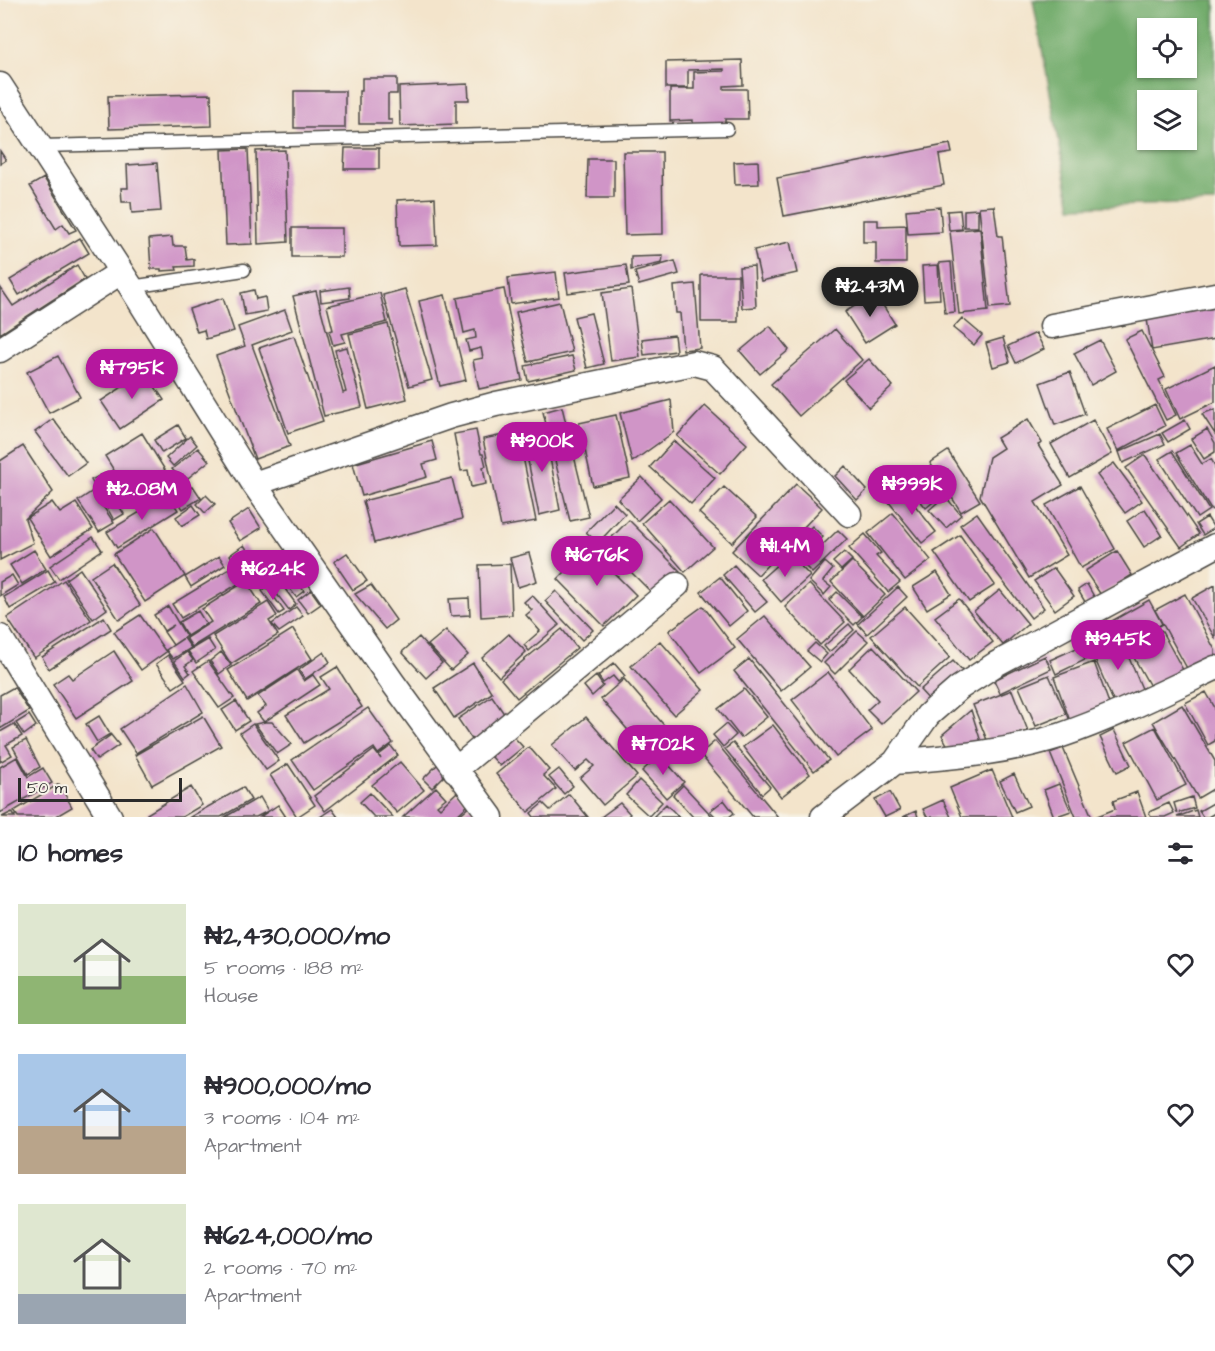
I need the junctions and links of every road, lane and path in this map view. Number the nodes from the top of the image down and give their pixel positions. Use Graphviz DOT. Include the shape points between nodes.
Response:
graph roads {
  1 [pos="0,85"];
  2 [pos="728,129"];
  3 [pos="41,146"];
  4 [pos="244,270"];
  5 [pos="126,279"];
  6 [pos="1215,295"];
  7 [pos="1052,326"];
  8 [pos="0,350"];
  9 [pos="254,484"];
  10 [pos="849,514"];
  11 [pos="1215,546"];
  12 [pos="677,585"];
  13 [pos="0,637"];
  14 [pos="1215,668"];
  15 [pos="895,762"];
  16 [pos="455,770"];
  17 [pos="110,817"];
  18 [pos="491,817"];
  19 [pos="823,817"];
  1 -- 3 [label="street"];
  2 -- 3 [label="lane"];
  3 -- 5 [label="street"];
  4 -- 5 [label="lane"];
  5 -- 8 [label="street"];
  5 -- 9 [label="street"];
  6 -- 7 [label="street"];
  9 -- 10 [label="street" via="451,416 694,363 713,368"];
  9 -- 16 [label="street"];
  11 -- 15 [label="street" via="996,664 959,688 928,715"];
  12 -- 16 [label="street"];
  13 -- 17 [label="street"];
  14 -- 15 [label="street" via="1058,736 1013,748"];
  15 -- 19 [label="street"];
  16 -- 18 [label="street"];
}
